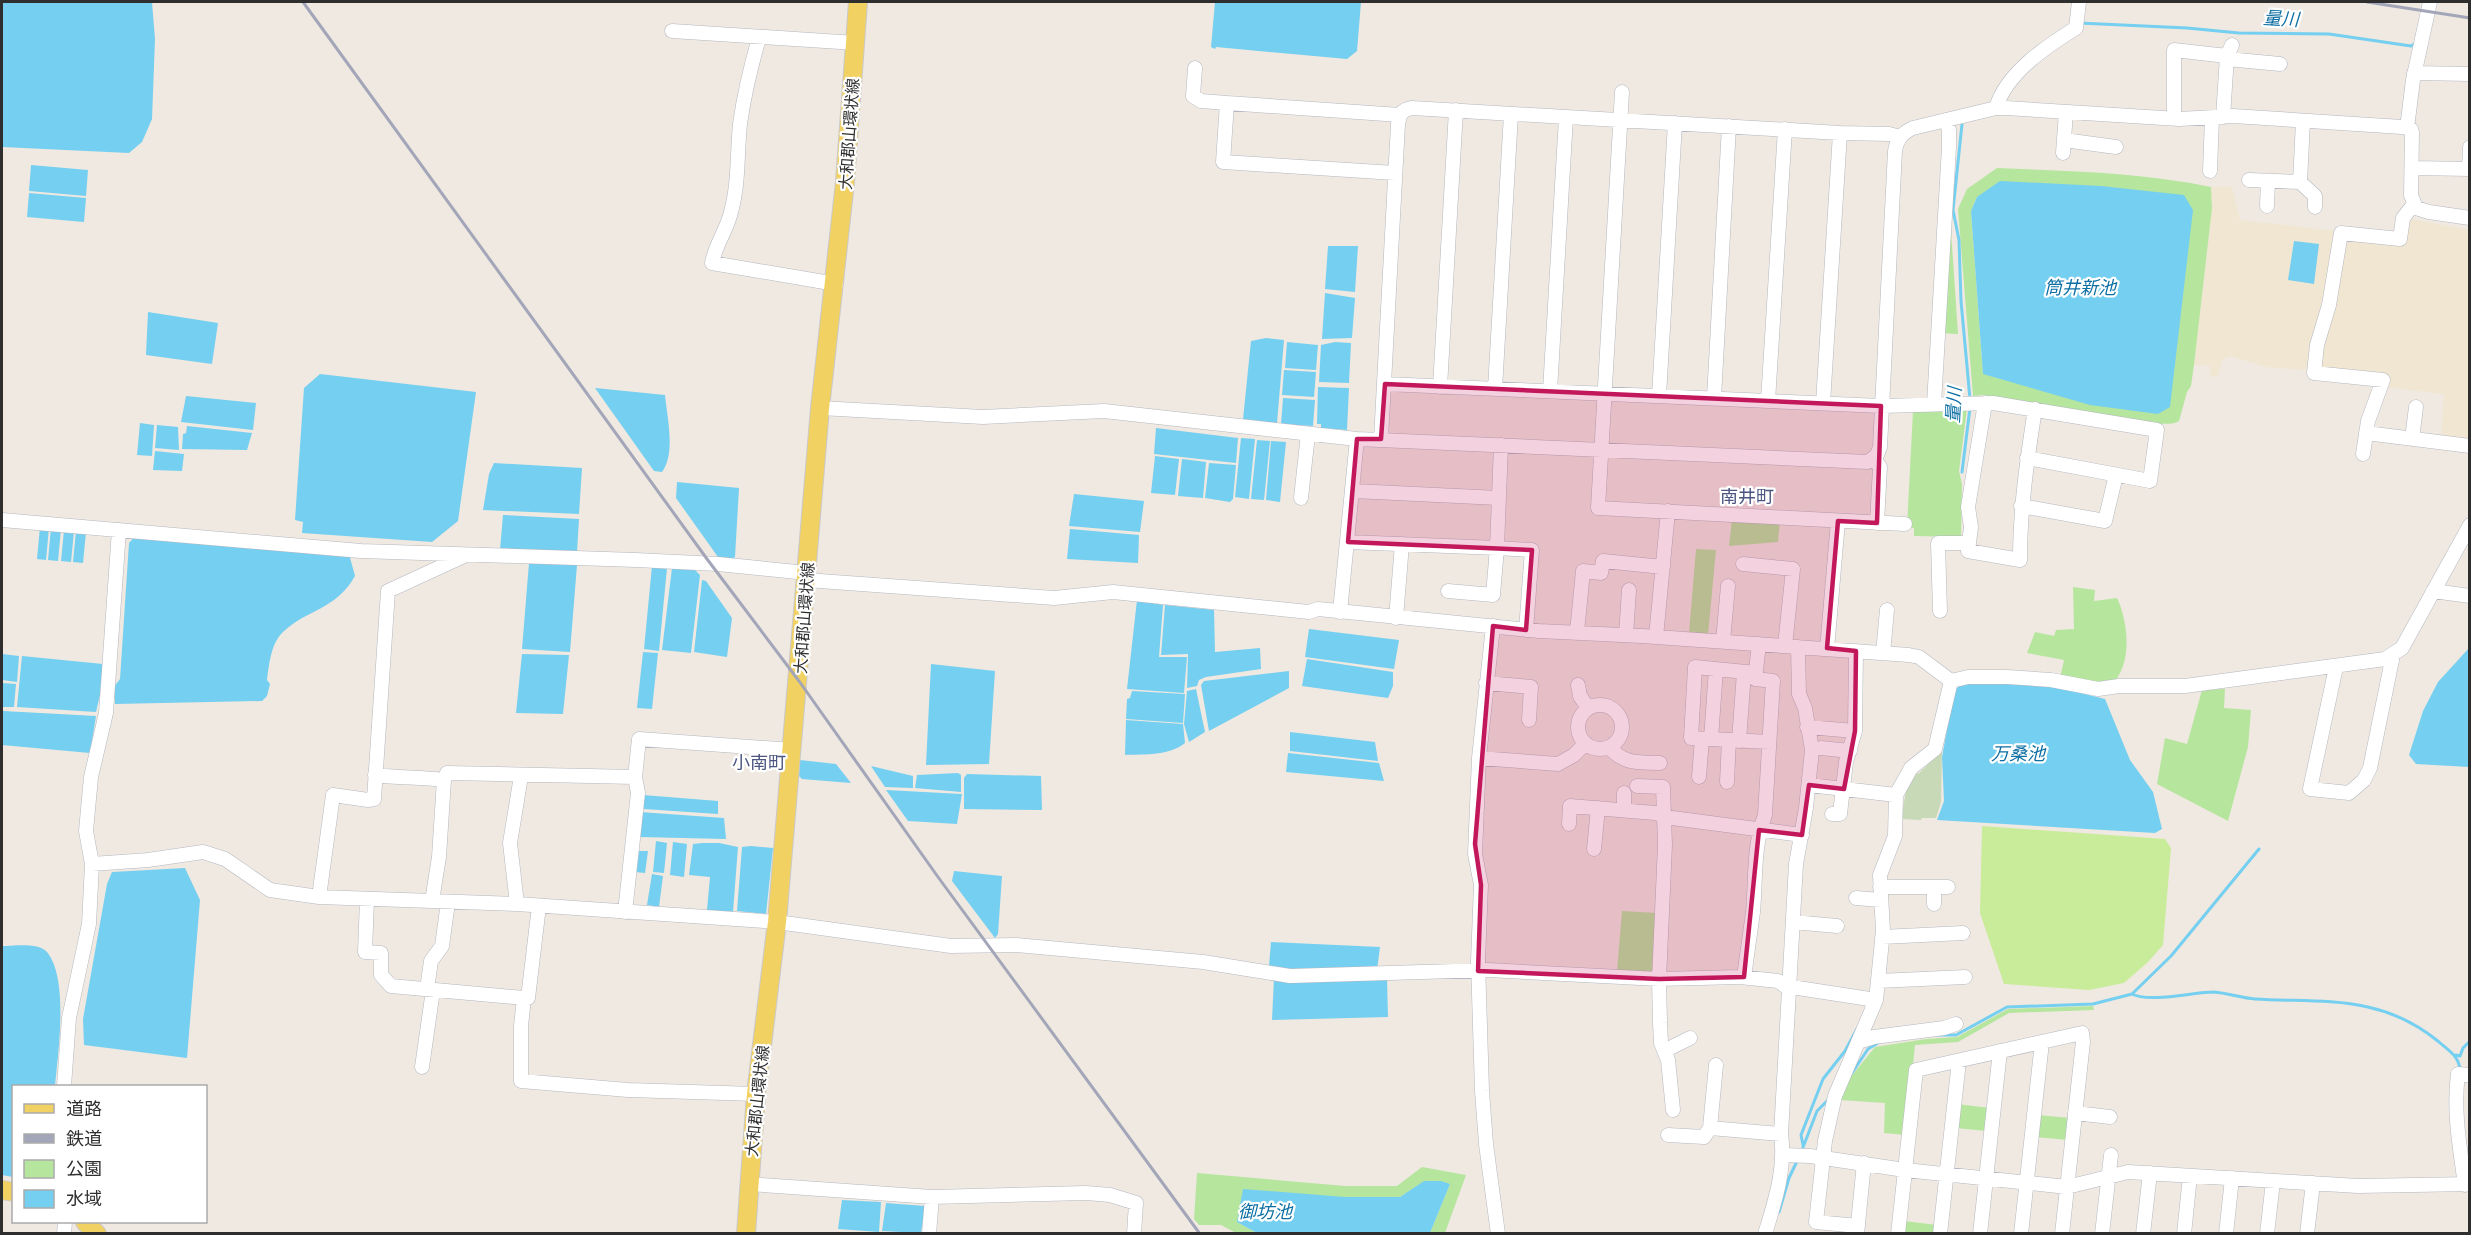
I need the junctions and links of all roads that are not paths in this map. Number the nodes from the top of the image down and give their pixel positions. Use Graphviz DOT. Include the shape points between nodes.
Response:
graph roads {
  1 [pos="858,2"];
  2 [pos="2079,2"];
  3 [pos="2430,2"];
  4 [pos="672,31"];
  5 [pos="759,38"];
  6 [pos="856,43"];
  7 [pos="2229,53"];
  8 [pos="2280,64"];
  9 [pos="1195,68"];
  10 [pos="2414,73"];
  11 [pos="2469,74"];
  12 [pos="1622,92"];
  13 [pos="1227,103"];
  14 [pos="1996,108"];
  15 [pos="1456,110"];
  16 [pos="2066,112"];
  17 [pos="1511,114"];
  18 [pos="1400,115"];
  19 [pos="1566,117"];
  20 [pos="2217,117"];
  21 [pos="2174,119"];
  22 [pos="1620,120"];
  23 [pos="1946,120"];
  24 [pos="2303,121"];
  25 [pos="1675,123"];
  26 [pos="1730,126"];
  27 [pos="2407,128"];
  28 [pos="1785,129"];
  29 [pos="1840,133"];
  30 [pos="1900,137"];
  31 [pos="2116,147"];
  32 [pos="2469,147"];
  33 [pos="2412,168"];
  34 [pos="2469,169"];
  35 [pos="2210,171"];
  36 [pos="1395,173"];
  37 [pos="2249,180"];
  38 [pos="2268,181"];
  39 [pos="2300,182"];
  40 [pos="2414,204"];
  41 [pos="2267,206"];
  42 [pos="2315,207"];
  43 [pos="2469,218"];
  44 [pos="836,284"];
  45 [pos="1385,384"];
  46 [pos="1440,387"];
  47 [pos="1495,389"];
  48 [pos="1550,391"];
  49 [pos="1605,394"];
  50 [pos="1659,396"];
  51 [pos="1714,398"];
  52 [pos="1768,401"];
  53 [pos="1823,403"];
  54 [pos="1975,403"];
  55 [pos="1934,404"];
  56 [pos="1881,406"];
  57 [pos="820,408"];
  58 [pos="2416,408"];
  59 [pos="2035,409"];
  60 [pos="2366,433"];
  61 [pos="1308,434"];
  62 [pos="1357,439"];
  63 [pos="1381,439"];
  64 [pos="2412,439"];
  65 [pos="1501,445"];
  66 [pos="2469,446"];
  67 [pos="1602,450"];
  68 [pos="2363,454"];
  69 [pos="2027,458"];
  70 [pos="1874,459"];
  71 [pos="2116,475"];
  72 [pos="1353,491"];
  73 [pos="1301,498"];
  74 [pos="1498,498"];
  75 [pos="2021,506"];
  76 [pos="1668,511"];
  77 [pos="2,520"];
  78 [pos="1838,521"];
  79 [pos="1877,523"];
  80 [pos="1905,524"];
  81 [pos="2469,525"];
  82 [pos="119,530"];
  83 [pos="1348,542"];
  84 [pos="1969,543"];
  85 [pos="1402,544"];
  86 [pos="1497,548"];
  87 [pos="465,555"];
  88 [pos="1743,564"];
  89 [pos="1663,567"];
  90 [pos="807,577"];
  91 [pos="1728,585"];
  92 [pos="1629,590"];
  93 [pos="1448,591"];
  94 [pos="2433,591"];
  95 [pos="2469,596"];
  96 [pos="1887,610"];
  97 [pos="1940,611"];
  98 [pos="1341,612"];
  99 [pos="1395,618"];
  100 [pos="1493,626"];
  101 [pos="1526,630"];
  102 [pos="1577,632"];
  103 [pos="1626,635"];
  104 [pos="1656,637"];
  105 [pos="1723,641"];
  106 [pos="1759,644"];
  107 [pos="1791,646"];
  108 [pos="1827,649"];
  109 [pos="1856,651"];
  110 [pos="1883,653"];
  111 [pos="2393,655"];
  112 [pos="2336,667"];
  113 [pos="1716,669"];
  114 [pos="1750,672"];
  115 [pos="1951,681"];
  116 [pos="1486,683"];
  117 [pos="1578,685"];
  118 [pos="1588,708"];
  119 [pos="1529,720"];
  120 [pos="1807,727"];
  121 [pos="1855,731"];
  122 [pos="1707,739"];
  123 [pos="1734,741"];
  124 [pos="1769,742"];
  125 [pos="1585,744"];
  126 [pos="1609,747"];
  127 [pos="1821,748"];
  128 [pos="792,750"];
  129 [pos="1850,751"];
  130 [pos="1479,758"];
  131 [pos="1660,763"];
  132 [pos="375,775"];
  133 [pos="521,776"];
  134 [pos="635,777"];
  135 [pos="1699,777"];
  136 [pos="444,780"];
  137 [pos="1727,782"];
  138 [pos="1809,785"];
  139 [pos="1637,786"];
  140 [pos="1844,789"];
  141 [pos="1624,793"];
  142 [pos="1896,795"];
  143 [pos="1598,808"];
  144 [pos="1624,810"];
  145 [pos="1832,814"];
  146 [pos="1663,815"];
  147 [pos="1569,824"];
  148 [pos="1759,830"];
  149 [pos="1802,835"];
  150 [pos="1594,849"];
  151 [pos="92,864"];
  152 [pos="1880,893"];
  153 [pos="319,897"];
  154 [pos="1856,898"];
  155 [pos="367,899"];
  156 [pos="432,902"];
  157 [pos="448,902"];
  158 [pos="517,904"];
  159 [pos="1934,904"];
  160 [pos="539,906"];
  161 [pos="626,912"];
  162 [pos="777,922"];
  163 [pos="1793,922"];
  164 [pos="1837,926"];
  165 [pos="1963,933"];
  166 [pos="1882,937"];
  167 [pos="1478,971"];
  168 [pos="1744,977"];
  169 [pos="1965,977"];
  170 [pos="1659,979"];
  171 [pos="1878,981"];
  172 [pos="1790,987"];
  173 [pos="430,990"];
  174 [pos="524,998"];
  175 [pos="1876,1000"];
  176 [pos="1956,1024"];
  177 [pos="1690,1038"];
  178 [pos="1858,1042"];
  179 [pos="2042,1042"];
  180 [pos="1664,1051"];
  181 [pos="2000,1051"];
  182 [pos="1959,1061"];
  183 [pos="1716,1065"];
  184 [pos="422,1067"];
  185 [pos="2463,1074"];
  186 [pos="64,1085"];
  187 [pos="756,1094"];
  188 [pos="1673,1110"];
  189 [pos="2075,1113"];
  190 [pos="2109,1117"];
  191 [pos="1710,1128"];
  192 [pos="1781,1134"];
  193 [pos="1668,1135"];
  194 [pos="1788,1155"];
  195 [pos="2111,1155"];
  196 [pos="1817,1157"];
  197 [pos="1864,1163"];
  198 [pos="1905,1170"];
  199 [pos="2150,1173"];
  200 [pos="1946,1174"];
  201 [pos="2109,1176"];
  202 [pos="2190,1176"];
  203 [pos="1986,1178"];
  204 [pos="2232,1178"];
  205 [pos="2273,1181"];
  206 [pos="2027,1182"];
  207 [pos="2313,1183"];
  208 [pos="749,1184"];
  209 [pos="2467,1184"];
  210 [pos="2067,1186"];
  211 [pos="932,1197"];
  212 [pos="1857,1230"];
  213 [pos="746,1233"];
  214 [pos="929,1233"];
  215 [pos="1134,1233"];
  216 [pos="1498,1233"];
  217 [pos="1765,1233"];
  218 [pos="1898,1233"];
  219 [pos="1940,1233"];
  220 [pos="1980,1233"];
  221 [pos="2021,1233"];
  222 [pos="2062,1233"];
  223 [pos="2103,1233"];
  224 [pos="2143,1233"];
  225 [pos="2184,1233"];
  226 [pos="2226,1233"];
  227 [pos="2267,1233"];
  228 [pos="2307,1233"];
  1 -- 6 [label="main road, 大和郡山環状線"];
  2 -- 14 [label="street" via="2076,28 2038,53 1998,99"];
  3 -- 10 [label="street"];
  4 -- 5 [label="street"];
  5 -- 6 [label="street"];
  5 -- 44 [label="street" via="740,124 731,213 712,263"];
  6 -- 44 [label="main road, 大和郡山環状線"];
  7 -- 8 [label="street"];
  7 -- 20 [label="street"];
  7 -- 21 [label="street" via="2174,50"];
  9 -- 13 [label="street" via="1193,96 1201,101"];
  10 -- 11 [label="street"];
  10 -- 27 [label="street"];
  12 -- 22 [label="street"];
  13 -- 18 [label="street"];
  13 -- 36 [label="street" via="1223,162"];
  14 -- 16 [label="street"];
  14 -- 23 [label="street"];
  15 -- 17 [label="street"];
  15 -- 18 [label="street" via="1412,108 1404,109"];
  15 -- 46 [label="street"];
  16 -- 21 [label="street"];
  16 -- 31 [label="street" via="2063,147"];
  17 -- 19 [label="street"];
  17 -- 47 [label="street"];
  18 -- 36 [label="street"];
  19 -- 22 [label="street"];
  19 -- 48 [label="street"];
  20 -- 21 [label="street"];
  20 -- 24 [label="street"];
  20 -- 35 [label="street"];
  22 -- 25 [label="street"];
  22 -- 49 [label="street"];
  23 -- 30 [label="street" via="1913,128"];
  23 -- 55 [label="street" via="1949,147"];
  24 -- 27 [label="street"];
  24 -- 39 [label="street"];
  25 -- 26 [label="street"];
  25 -- 50 [label="street"];
  26 -- 28 [label="street"];
  26 -- 51 [label="street"];
  27 -- 33 [label="street" via="2413,138"];
  28 -- 29 [label="street"];
  28 -- 52 [label="street"];
  29 -- 30 [label="street"];
  29 -- 53 [label="street"];
  30 -- 56 [label="street" via="1895,151"];
  32 -- 34 [label="street"];
  33 -- 34 [label="street"];
  33 -- 40 [label="street"];
  36 -- 45 [label="street"];
  37 -- 38 [label="street"];
  38 -- 39 [label="street"];
  38 -- 41 [label="street"];
  39 -- 42 [label="street" via="2315,196"];
  40 -- 43 [label="street" via="2420,210"];
  40 -- 60 [label="street" via="2403,218 2400,239 2341,233 2329,305 2317,345 2314,373 2383,380"];
  44 -- 57 [label="main road, 大和郡山環状線"];
  45 -- 46 [label="street"];
  45 -- 63 [label="street"];
  46 -- 47 [label="street"];
  47 -- 48 [label="street"];
  48 -- 49 [label="street"];
  49 -- 50 [label="street"];
  49 -- 67 [label="street"];
  50 -- 51 [label="street"];
  51 -- 52 [label="street"];
  52 -- 53 [label="street"];
  53 -- 56 [label="street"];
  54 -- 55 [label="street"];
  54 -- 59 [label="street"];
  54 -- 84 [label="street"];
  55 -- 56 [label="street"];
  56 -- 70 [label="street" via="1880,447"];
  57 -- 61 [label="street" via="983,417 1104,411"];
  57 -- 90 [label="main road, 大和郡山環状線"];
  58 -- 64 [label="street"];
  59 -- 69 [label="street"];
  59 -- 71 [label="street" via="2157,430 2150,481"];
  60 -- 64 [label="street"];
  60 -- 68 [label="street"];
  61 -- 62 [label="street"];
  61 -- 73 [label="street"];
  62 -- 63 [label="street"];
  62 -- 72 [label="street"];
  63 -- 65 [label="street"];
  64 -- 66 [label="street"];
  65 -- 67 [label="street"];
  65 -- 74 [label="street"];
  67 -- 70 [label="street" via="1860,462"];
  67 -- 76 [label="street" via="1598,508"];
  69 -- 71 [label="street"];
  69 -- 75 [label="street"];
  70 -- 79 [label="street" via="1880,467"];
  71 -- 75 [label="street" via="2105,521"];
  72 -- 74 [label="street"];
  72 -- 83 [label="street"];
  74 -- 86 [label="street"];
  75 -- 84 [label="street" via="2020,560 1968,551"];
  76 -- 78 [label="street"];
  76 -- 89 [label="street"];
  77 -- 82 [label="street"];
  78 -- 79 [label="street"];
  78 -- 108 [label="street"];
  79 -- 80 [label="street"];
  81 -- 94 [label="street"];
  82 -- 87 [label="street" via="361,551"];
  82 -- 151 [label="street" via="106,712 91,777 86,831"];
  83 -- 85 [label="street"];
  83 -- 98 [label="street"];
  84 -- 97 [label="street" via="1938,543"];
  85 -- 86 [label="street"];
  85 -- 99 [label="street"];
  86 -- 93 [label="street" via="1493,595"];
  86 -- 101 [label="street" via="1532,550"];
  87 -- 90 [label="street" via="710,563"];
  87 -- 132 [label="street" via="388,591"];
  88 -- 107 [label="street" via="1793,568"];
  89 -- 102 [label="street" via="1603,561 1601,573 1583,571"];
  89 -- 104 [label="street"];
  90 -- 98 [label="street" via="1054,598 1113,592 1262,609"];
  90 -- 128 [label="main road, 大和郡山環状線"];
  91 -- 105 [label="street"];
  92 -- 103 [label="street"];
  94 -- 95 [label="street"];
  94 -- 111 [label="street" via="2402,648"];
  96 -- 110 [label="street"];
  98 -- 99 [label="street"];
  99 -- 100 [label="street"];
  100 -- 101 [label="street"];
  100 -- 116 [label="street"];
  101 -- 102 [label="street"];
  102 -- 103 [label="street"];
  103 -- 104 [label="street"];
  104 -- 105 [label="street"];
  105 -- 106 [label="street"];
  106 -- 107 [label="street"];
  106 -- 114 [label="street"];
  107 -- 108 [label="street"];
  107 -- 120 [label="street"];
  108 -- 109 [label="street"];
  109 -- 110 [label="street"];
  109 -- 121 [label="street"];
  110 -- 115 [label="street" via="1919,657"];
  111 -- 112 [label="street"];
  111 -- 112 [label="street" via="2370,768 2364,780 2349,793 2310,789"];
  112 -- 115 [label="street" via="2216,683 2098,689 2023,677 1968,677"];
  113 -- 114 [label="street"];
  113 -- 122 [label="street"];
  113 -- 122 [label="street" via="1695,667 1691,738"];
  114 -- 123 [label="street"];
  114 -- 124 [label="street" via="1755,680 1773,681"];
  115 -- 142 [label="street" via="1935,749 1911,768"];
  116 -- 119 [label="street" via="1531,687"];
  116 -- 130 [label="street"];
  117 -- 118 [label="street"];
  118 -- 125 [label="street" via="1578,727"];
  118 -- 126 [label="street" via="1617,703 1622,727 1619,739"];
  120 -- 121 [label="street"];
  120 -- 138 [label="street" via="1812,750"];
  121 -- 129 [label="street"];
  122 -- 123 [label="street"];
  122 -- 135 [label="street"];
  123 -- 124 [label="street"];
  123 -- 137 [label="street"];
  124 -- 148 [label="street" via="1765,815"];
  125 -- 126 [label="street" via="1597,749"];
  125 -- 130 [label="street" via="1558,764"];
  126 -- 131 [label="street" via="1626,761"];
  127 -- 129 [label="street"];
  128 -- 134 [label="street" via="639,739"];
  128 -- 162 [label="main road, 大和郡山環状線"];
  129 -- 140 [label="street"];
  130 -- 167 [label="street" via="1475,854 1481,885"];
  132 -- 136 [label="street"];
  132 -- 153 [label="street" via="374,799 333,795"];
  133 -- 134 [label="street"];
  133 -- 136 [label="street" via="447,773"];
  133 -- 158 [label="street" via="510,843"];
  134 -- 161 [label="street" via="638,793"];
  136 -- 156 [label="street"];
  138 -- 140 [label="street"];
  138 -- 149 [label="street"];
  139 -- 146 [label="street" via="1663,787"];
  140 -- 142 [label="street"];
  140 -- 145 [label="street" via="1840,814"];
  141 -- 144 [label="street"];
  142 -- 152 [label="street" via="1895,836 1883,864"];
  143 -- 144 [label="street"];
  143 -- 147 [label="street" via="1570,806"];
  143 -- 150 [label="street"];
  144 -- 146 [label="street"];
  146 -- 148 [label="street"];
  146 -- 170 [label="street"];
  148 -- 149 [label="street"];
  148 -- 168 [label="street"];
  149 -- 163 [label="street"];
  151 -- 153 [label="street" via="203,852 225,859 270,890"];
  151 -- 186 [label="street" via="89,924 69,1018"];
  152 -- 154 [label="street"];
  152 -- 159 [label="street" via="1941,887"];
  152 -- 166 [label="street"];
  153 -- 155 [label="street"];
  155 -- 156 [label="street"];
  155 -- 173 [label="street" via="365,952 381,953 381,975 391,986"];
  156 -- 157 [label="street"];
  157 -- 158 [label="street"];
  157 -- 173 [label="street" via="442,946 431,961"];
  158 -- 160 [label="street"];
  160 -- 161 [label="street"];
  160 -- 174 [label="street" via="528,998"];
  161 -- 162 [label="street"];
  162 -- 167 [label="street" via="951,946 1016,945 1203,962 1290,976"];
  162 -- 187 [label="main road, 大和郡山環状線"];
  163 -- 164 [label="street"];
  163 -- 172 [label="street"];
  165 -- 166 [label="street"];
  166 -- 171 [label="street"];
  167 -- 170 [label="street"];
  167 -- 216 [label="street" via="1486,1144"];
  168 -- 170 [label="street"];
  168 -- 172 [label="street" via="1778,981"];
  169 -- 171 [label="street"];
  170 -- 180 [label="street"];
  171 -- 175 [label="street"];
  172 -- 175 [label="street"];
  172 -- 192 [label="street"];
  173 -- 174 [label="street"];
  173 -- 184 [label="street"];
  174 -- 187 [label="street" via="522,1081 628,1090"];
  175 -- 178 [label="street"];
  176 -- 178 [label="street"];
  177 -- 180 [label="street"];
  178 -- 196 [label="street" via="1839,1082"];
  179 -- 181 [label="street"];
  179 -- 189 [label="street" via="2082,1033"];
  179 -- 206 [label="street"];
  180 -- 188 [label="street"];
  181 -- 182 [label="street"];
  181 -- 203 [label="street"];
  182 -- 198 [label="street" via="1916,1070"];
  182 -- 200 [label="street"];
  183 -- 191 [label="street"];
  185 -- 209 [label="street" via="2456,1086 2456,1112"];
  187 -- 208 [label="main road, 大和郡山環状線"];
  189 -- 190 [label="street"];
  189 -- 210 [label="street"];
  191 -- 192 [label="street"];
  191 -- 193 [label="street" via="1704,1137"];
  192 -- 194 [label="street"];
  194 -- 196 [label="street"];
  194 -- 217 [label="street"];
  195 -- 201 [label="street"];
  196 -- 197 [label="street"];
  196 -- 212 [label="street" via="1816,1222"];
  197 -- 198 [label="street"];
  197 -- 212 [label="street"];
  198 -- 200 [label="street"];
  198 -- 218 [label="street"];
  199 -- 201 [label="street"];
  199 -- 202 [label="street"];
  199 -- 224 [label="street"];
  200 -- 203 [label="street"];
  200 -- 219 [label="street"];
  201 -- 210 [label="street"];
  201 -- 223 [label="street"];
  202 -- 204 [label="street"];
  202 -- 225 [label="street"];
  203 -- 206 [label="street"];
  203 -- 220 [label="street"];
  204 -- 205 [label="street"];
  204 -- 226 [label="street"];
  205 -- 207 [label="street"];
  205 -- 227 [label="street"];
  206 -- 210 [label="street"];
  206 -- 221 [label="street"];
  207 -- 209 [label="street" via="2381,1187"];
  207 -- 228 [label="street"];
  208 -- 211 [label="street"];
  208 -- 213 [label="main road, 大和郡山環状線"];
  210 -- 222 [label="street"];
  211 -- 214 [label="street"];
  211 -- 215 [label="street" via="1110,1195 1136,1203"];
}
